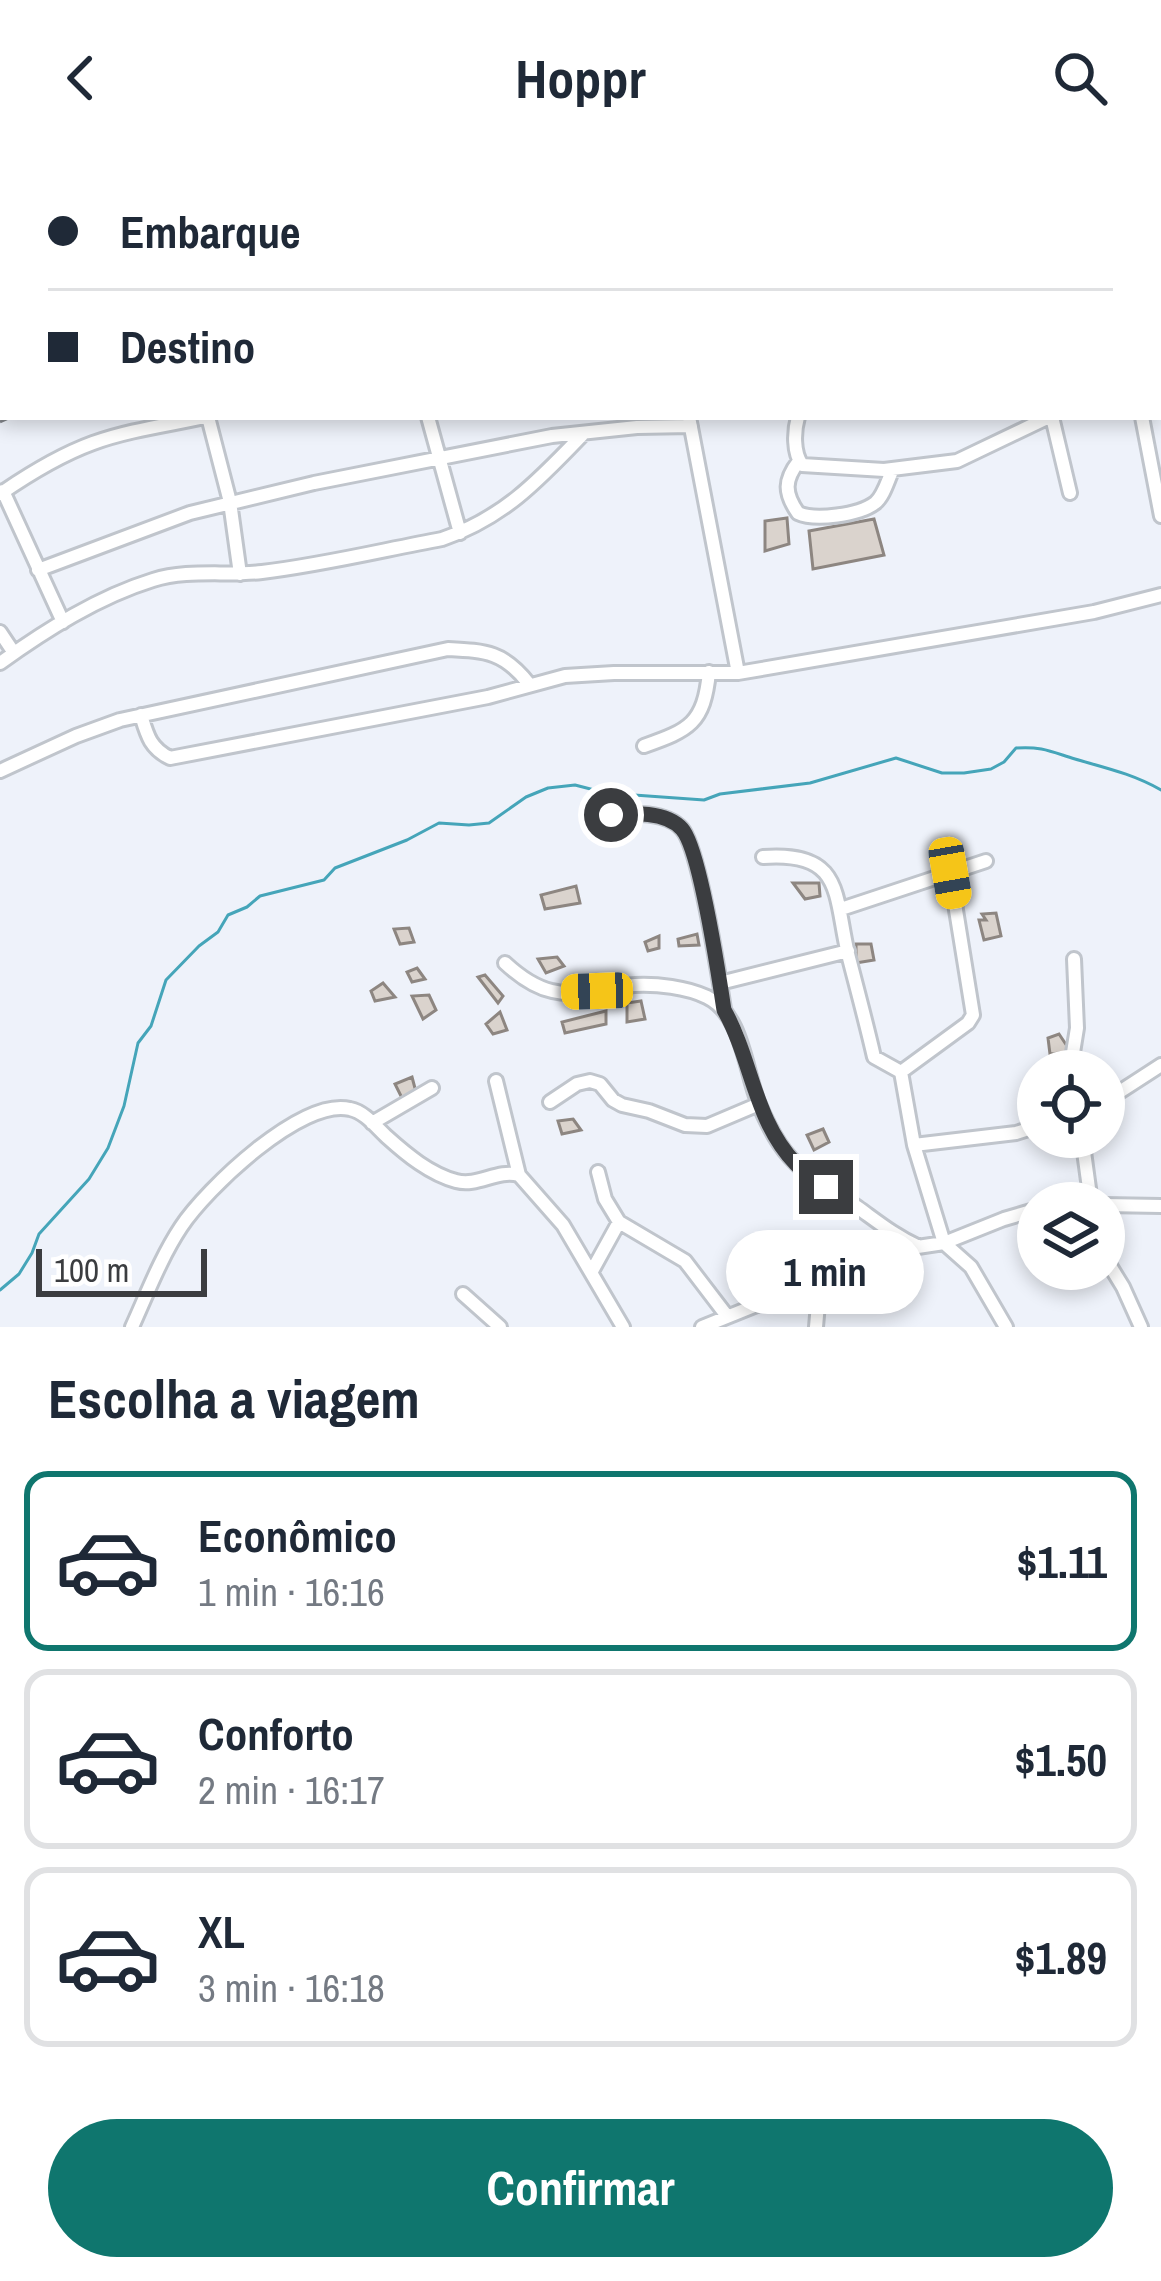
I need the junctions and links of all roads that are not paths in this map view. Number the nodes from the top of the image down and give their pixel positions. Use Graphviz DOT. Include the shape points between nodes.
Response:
graph roads {
  1 [pos="192,420"];
  2 [pos="208,420"];
  3 [pos="429,420"];
  4 [pos="799,420"];
  5 [pos="1045,420"];
  6 [pos="1052,420"];
  7 [pos="1143,420"];
  8 [pos="690,421"];
  9 [pos="585,432"];
  10 [pos="439,458"];
  11 [pos="799,461"];
  12 [pos="893,469"];
  13 [pos="2,493"];
  14 [pos="1070,493"];
  15 [pos="230,502"];
  16 [pos="1161,516"];
  17 [pos="460,533"];
  18 [pos="38,570"];
  19 [pos="240,574"];
  20 [pos="1161,595"];
  21 [pos="63,622"];
  22 [pos="0,632"];
  23 [pos="14,653"];
  24 [pos="0,663"];
  25 [pos="709,672"];
  26 [pos="738,673"];
  27 [pos="529,684"];
  28 [pos="141,715"];
  29 [pos="644,746"];
  30 [pos="0,771"];
  31 [pos="611,815"];
  32 [pos="763,857"];
  33 [pos="986,861"];
  34 [pos="950,873"];
  35 [pos="842,909"];
  36 [pos="848,951"];
  37 [pos="1074,959"];
  38 [pos="505,963"];
  39 [pos="720,983"];
  40 [pos="724,1010"];
  41 [pos="1072,1050"];
  42 [pos="1161,1066"];
  43 [pos="901,1072"];
  44 [pos="496,1082"];
  45 [pos="433,1088"];
  46 [pos="1125,1089"];
  47 [pos="550,1102"];
  48 [pos="759,1104"];
  49 [pos="373,1123"];
  50 [pos="1017,1132"];
  51 [pos="914,1145"];
  52 [pos="598,1172"];
  53 [pos="519,1175"];
  54 [pos="1125,1205"];
  55 [pos="1161,1206"];
  56 [pos="1017,1215"];
  57 [pos="619,1222"];
  58 [pos="944,1243"];
  59 [pos="919,1247"];
  60 [pos="592,1271"];
  61 [pos="820,1280"];
  62 [pos="1124,1290"];
  63 [pos="463,1294"];
  64 [pos="727,1316"];
  65 [pos="132,1327"];
  66 [pos="500,1327"];
  67 [pos="623,1327"];
  68 [pos="702,1327"];
  69 [pos="816,1327"];
  70 [pos="1006,1327"];
  71 [pos="1141,1327"];
  1 -- 13 [label="street" via="91,444"];
  2 -- 15 [label="street"];
  3 -- 10 [label="street"];
  4 -- 11 [label="street"];
  5 -- 12 [label="street" via="957,461"];
  6 -- 14 [label="street"];
  7 -- 16 [label="street"];
  8 -- 9 [label="street"];
  8 -- 26 [label="street"];
  9 -- 10 [label="street"];
  9 -- 17 [label="street" via="527,489"];
  10 -- 15 [label="street"];
  10 -- 17 [label="street"];
  11 -- 12 [label="street"];
  11 -- 12 [label="street" via="786,488 807,517 872,506"];
  13 -- 18 [label="street"];
  15 -- 18 [label="street"];
  15 -- 19 [label="street"];
  17 -- 19 [label="street"];
  18 -- 21 [label="street"];
  19 -- 21 [label="street" via="155,579"];
  20 -- 26 [label="street"];
  21 -- 23 [label="street"];
  22 -- 23 [label="street"];
  23 -- 24 [label="street"];
  25 -- 26 [label="street"];
  25 -- 27 [label="street" via="581,674"];
  25 -- 29 [label="street" via="698,714 681,732"];
  27 -- 28 [label="street" via="503,658 448,650"];
  27 -- 28 [label="street" via="170,758 148,740"];
  28 -- 30 [label="street"];
  31 -- 39 [label="street" via="655,816 683,830"];
  32 -- 35 [label="street" via="815,865"];
  33 -- 34 [label="street"];
  34 -- 35 [label="street"];
  34 -- 43 [label="street" via="973,1015"];
  35 -- 36 [label="street"];
  36 -- 39 [label="street"];
  36 -- 43 [label="street" via="874,1057"];
  37 -- 41 [label="street"];
  38 -- 40 [label="street" via="556,992 676,988"];
  39 -- 40 [label="street"];
  40 -- 48 [label="street"];
  42 -- 46 [label="street"];
  43 -- 51 [label="street"];
  44 -- 53 [label="street"];
  45 -- 49 [label="street"];
  47 -- 48 [label="street" via="590,1082 622,1105 707,1126"];
  48 -- 59 [label="street" via="798,1167"];
  49 -- 53 [label="street" via="405,1153 464,1184"];
  49 -- 65 [label="street" via="344,1108 305,1117 230,1170 179,1230"];
  50 -- 51 [label="street"];
  51 -- 58 [label="street"];
  52 -- 57 [label="street"];
  53 -- 60 [label="street"];
  54 -- 55 [label="street"];
  56 -- 58 [label="street"];
  57 -- 60 [label="street"];
  57 -- 64 [label="street" via="685,1262"];
  58 -- 59 [label="street"];
  58 -- 70 [label="street" via="971,1268"];
  59 -- 61 [label="street"];
  60 -- 67 [label="street"];
  61 -- 64 [label="street"];
  61 -- 69 [label="street"];
  62 -- 71 [label="street"];
  63 -- 66 [label="street"];
  64 -- 68 [label="street"];
}
